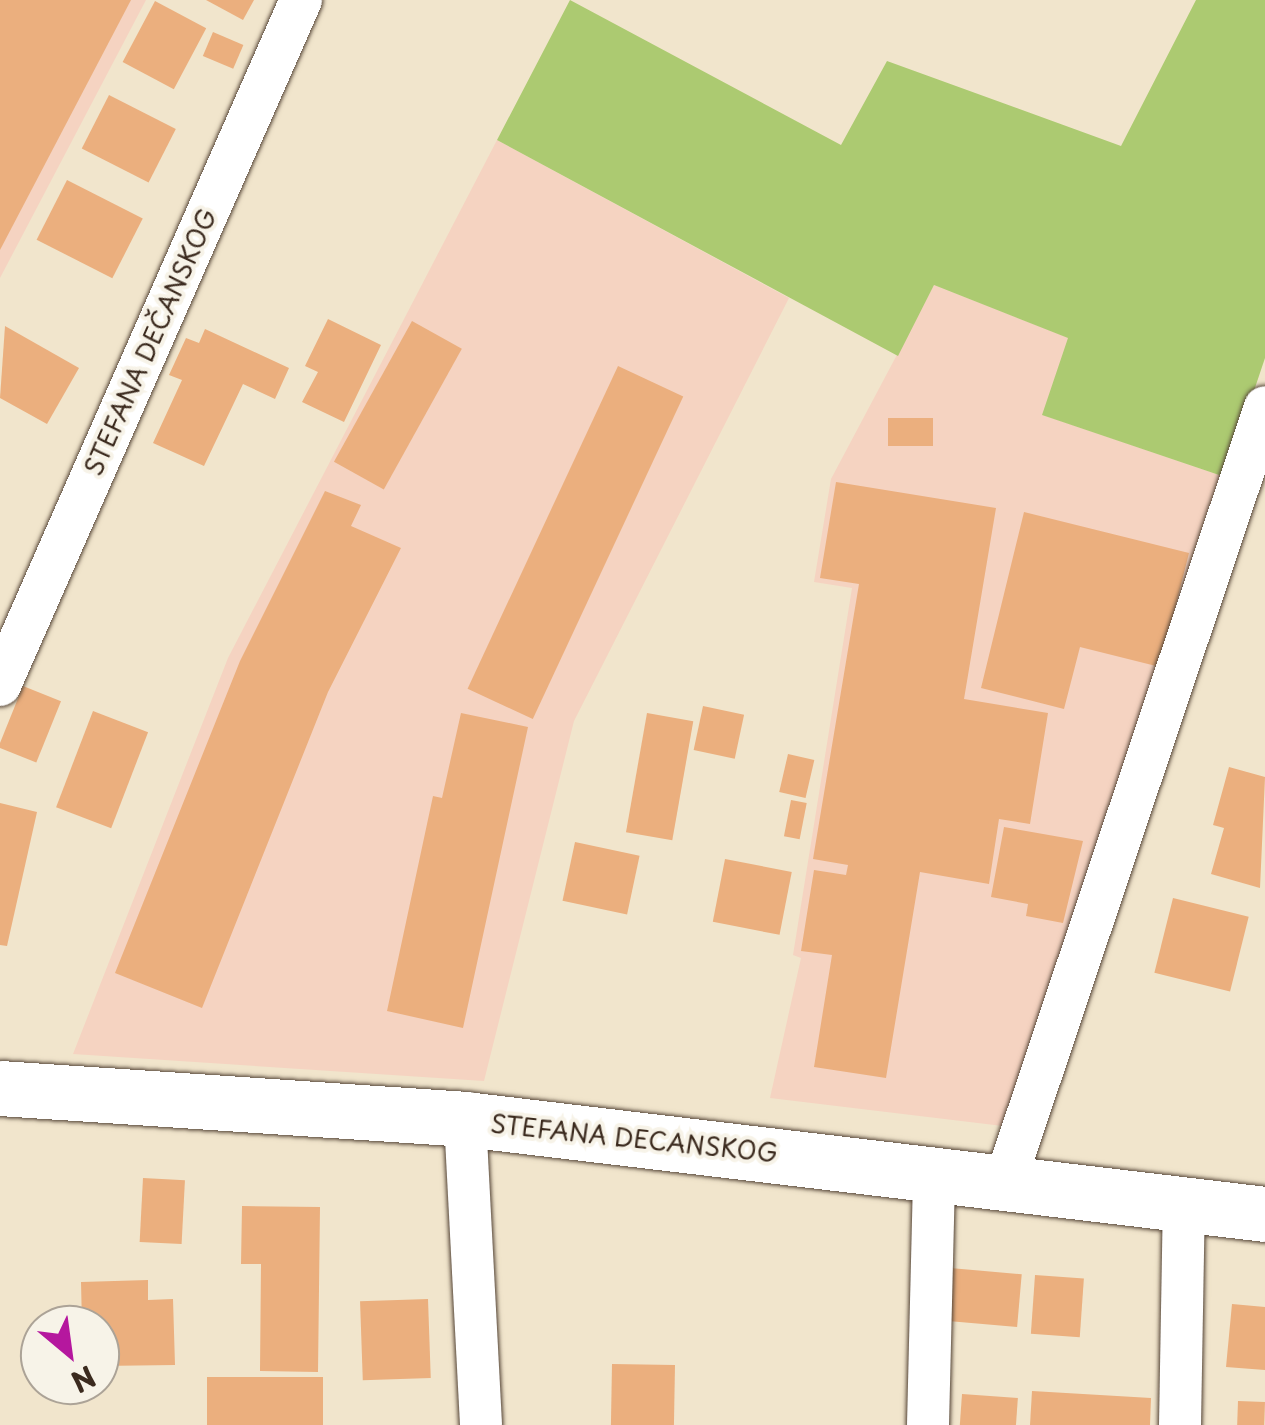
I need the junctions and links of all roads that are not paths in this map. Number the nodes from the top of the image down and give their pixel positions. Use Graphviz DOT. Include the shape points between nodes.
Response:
graph roads {
  1 [pos="301,0"];
  2 [pos="1265,407"];
  3 [pos="0,685"];
  4 [pos="0,1088"];
  5 [pos="465,1119"];
  6 [pos="934,1172"];
  7 [pos="1006,1179"];
  8 [pos="1184,1203"];
  9 [pos="1265,1214"];
  10 [pos="481,1425"];
  11 [pos="928,1425"];
  12 [pos="1180,1425"];
  1 -- 3 [label="street, STEFANA DEČANSKOG"];
  2 -- 7 [label="street"];
  4 -- 5 [label="main road, STEFANA DECANSKOG"];
  5 -- 6 [label="main road, STEFANA DECANSKOG"];
  5 -- 10 [label="street"];
  6 -- 7 [label="main road, STEFANA DECANSKOG"];
  6 -- 11 [label="street"];
  7 -- 8 [label="main road, STEFANA DECANSKOG"];
  8 -- 9 [label="main road, STEFANA DECANSKOG"];
  8 -- 12 [label="street"];
}
